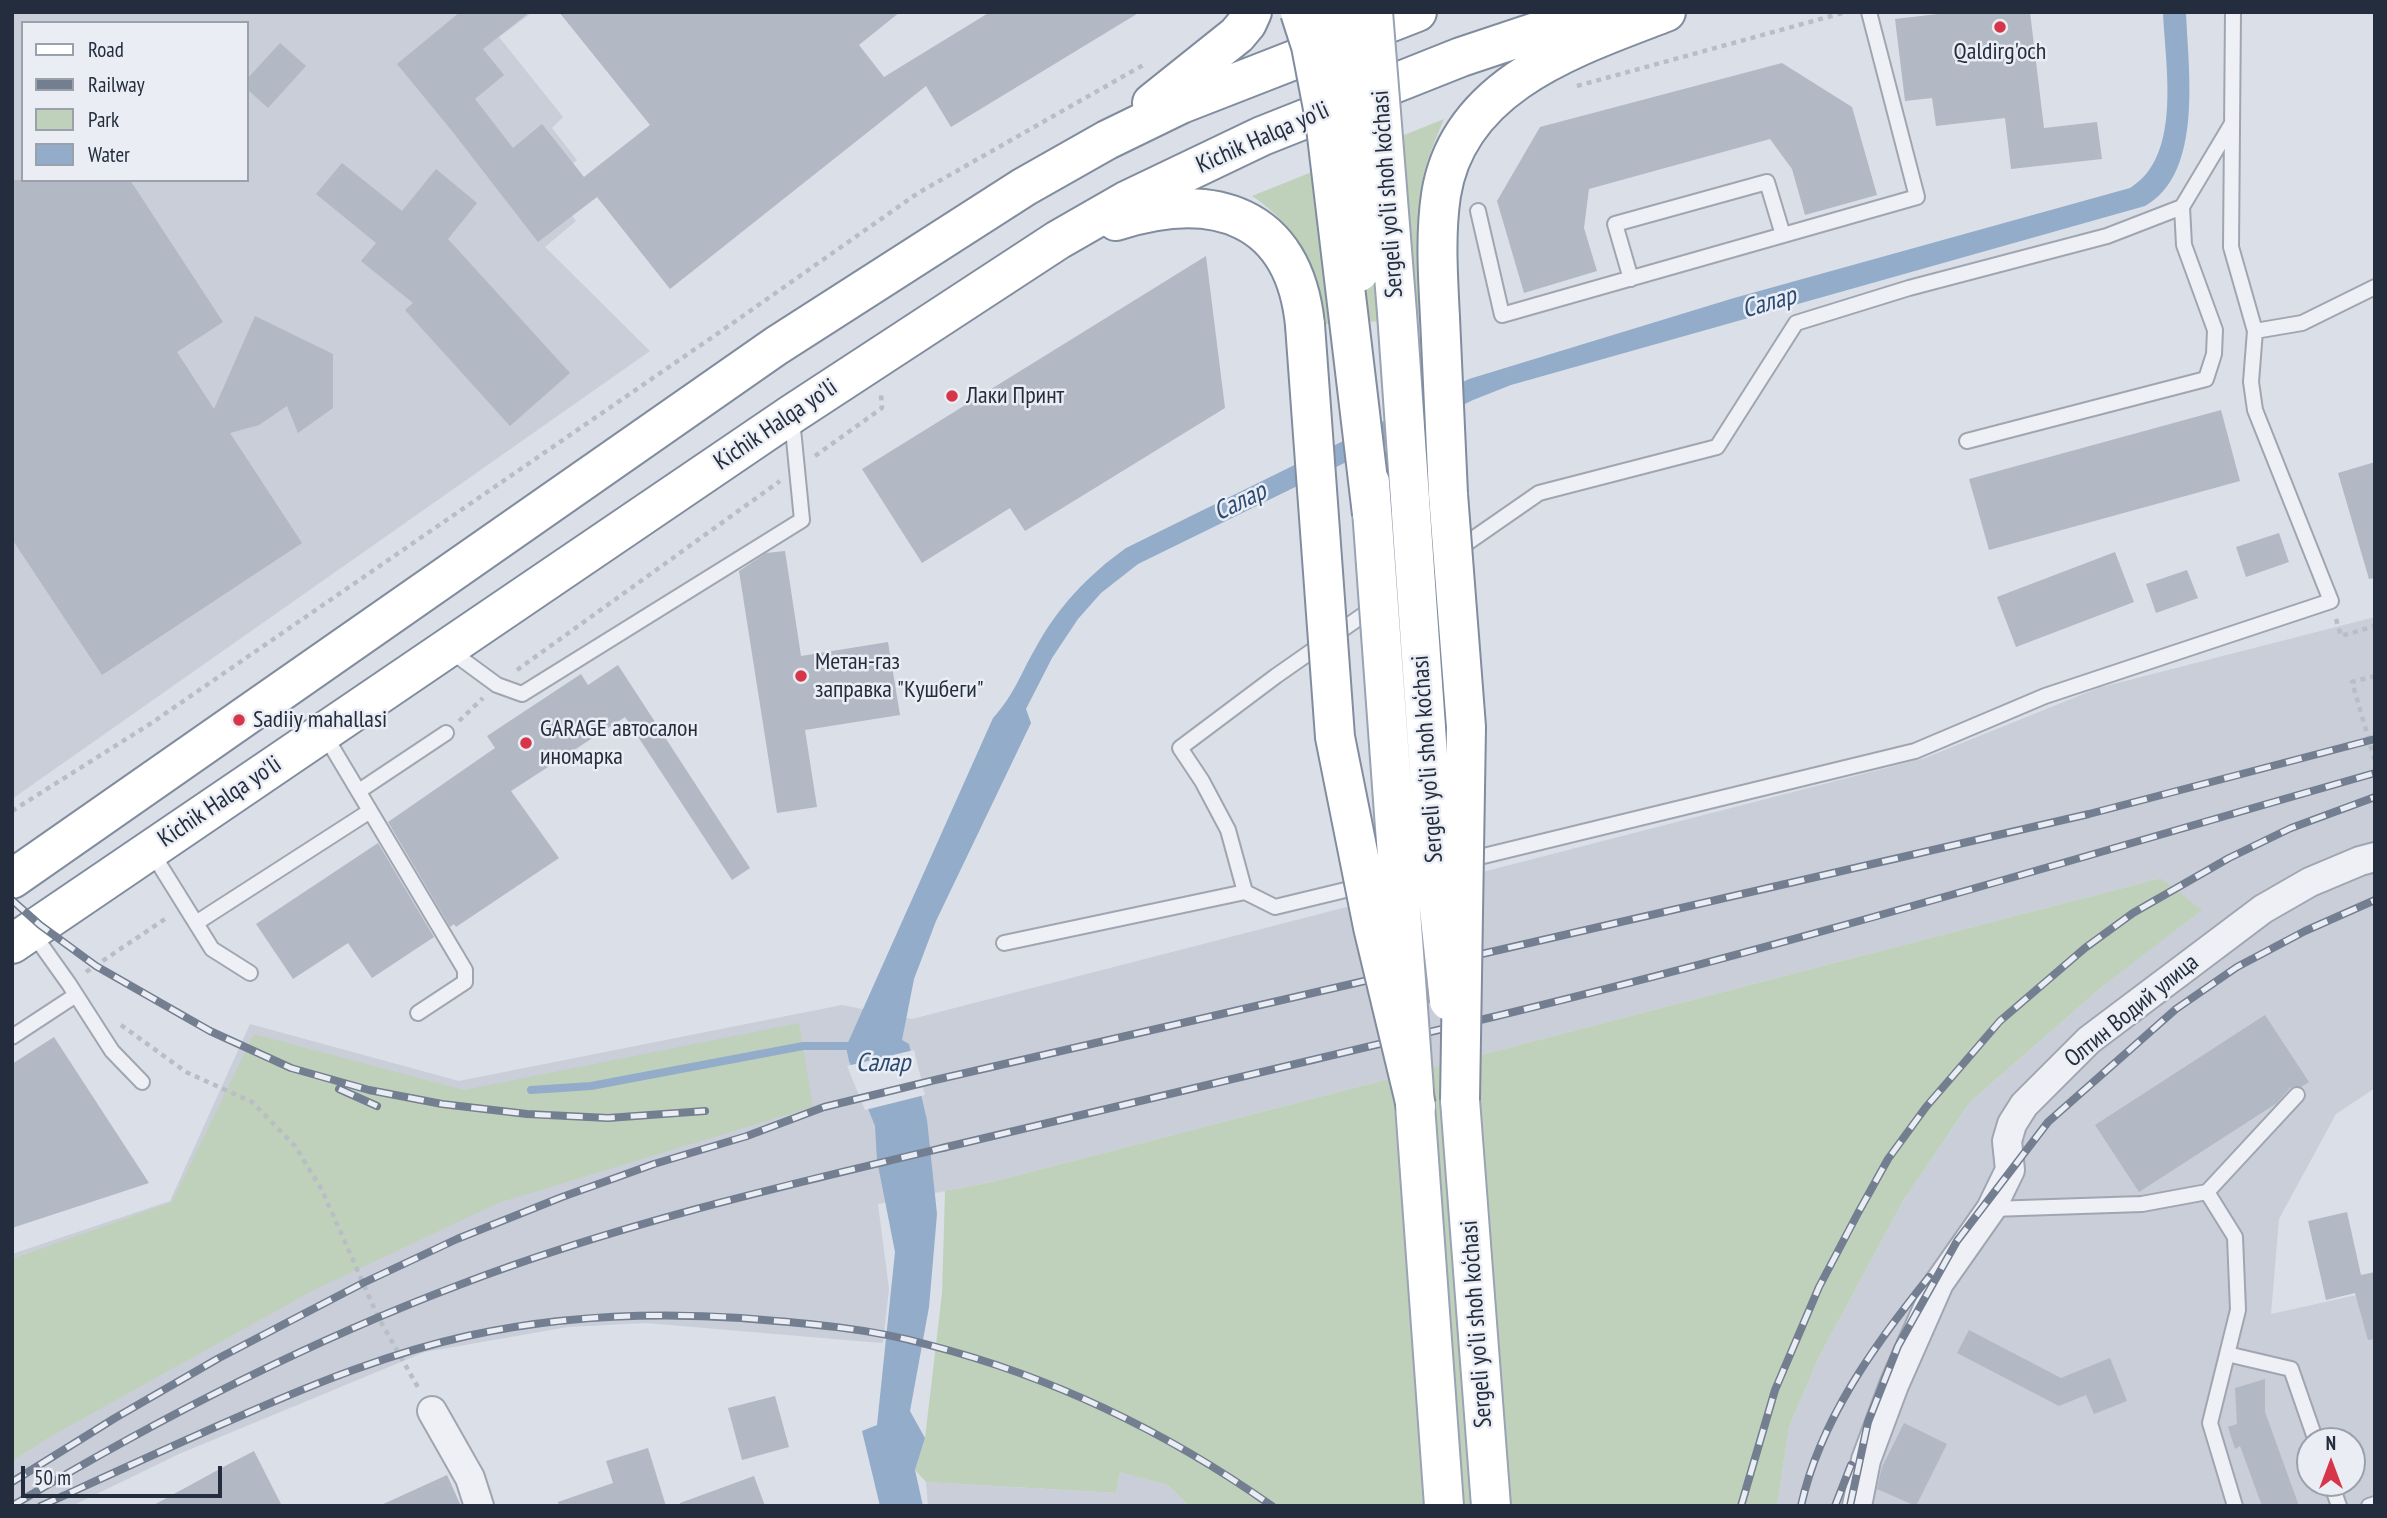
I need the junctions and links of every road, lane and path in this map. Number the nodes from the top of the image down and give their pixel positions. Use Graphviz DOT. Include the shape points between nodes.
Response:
graph roads {
  1 [pos="1252,12"];
  2 [pos="1300,12"];
  3 [pos="1337,12"];
  4 [pos="1373,12"];
  5 [pos="1417,12"];
  6 [pos="1596,12"];
  7 [pos="1666,12"];
  8 [pos="1846,12"];
  9 [pos="1868,12"];
  10 [pos="2233,12"];
  11 [pos="1150,62"];
  12 [pos="1564,90"];
  13 [pos="2232,123"];
  14 [pos="1107,140"];
  15 [pos="2182,207"];
  16 [pos="1478,211"];
  17 [pos="1783,235"];
  18 [pos="1058,240"];
  19 [pos="1631,279"];
  20 [pos="2375,287"];
  21 [pos="2255,331"];
  22 [pos="880,381"];
  23 [pos="792,414"];
  24 [pos="1967,441"];
  25 [pos="797,468"];
  26 [pos="1371,514"];
  27 [pos="2331,601"];
  28 [pos="2375,626"];
  29 [pos="447,648"];
  30 [pos="2375,676"];
  31 [pos="291,684"];
  32 [pos="497,685"];
  33 [pos="323,732"];
  34 [pos="446,733"];
  35 [pos="2375,761"];
  36 [pos="359,791"];
  37 [pos="12,811"];
  38 [pos="370,811"];
  39 [pos="150,850"];
  40 [pos="2375,858"];
  41 [pos="12,879"];
  42 [pos="1245,892"];
  43 [pos="185,906"];
  44 [pos="196,923"];
  45 [pos="22,937"];
  46 [pos="1004,943"];
  47 [pos="250,973"];
  48 [pos="73,990"];
  49 [pos="418,1013"];
  50 [pos="114,1020"];
  51 [pos="12,1037"];
  52 [pos="142,1082"];
  53 [pos="2297,1095"];
  54 [pos="1460,1100"];
  55 [pos="1416,1106"];
  56 [pos="2207,1192"];
  57 [pos="1991,1209"];
  58 [pos="2227,1354"];
  59 [pos="432,1411"];
  60 [pos="2311,1427"];
  61 [pos="2375,1504"];
  62 [pos="479,1506"];
  63 [pos="1444,1506"];
  64 [pos="1490,1506"];
  65 [pos="1857,1506"];
  66 [pos="2235,1506"];
  67 [pos="2369,1506"];
  1 -- 14 [label="main road" via="1237,35"];
  2 -- 26 [label="main road, bridge" via="1325,119"];
  3 -- 26 [label="main road, Sergeli yo‘li shoh ko‘chasi, bridge" via="1354,173"];
  4 -- 54 [label="main road, Sergeli yo‘li shoh ko‘chasi, bridge" via="1438,899"];
  5 -- 14 [label="main road" via="1181,104"];
  6 -- 18 [label="main road, Kichik Halqa yo'li" via="1461,57 1273,131 1126,201"];
  7 -- 54 [label="main road, bridge" via="1573,49 1499,94 1471,122 1452,155 1441,195 1438,236 1448,494 1466,727"];
  8 -- 12 [label="path"];
  9 -- 17 [label="lane" via="1917,197"];
  10 -- 13 [label="lane"];
  11 -- 37 [label="path" via="918,193 162,717"];
  13 -- 15 [label="lane"];
  13 -- 21 [label="lane" via="2231,247"];
  14 -- 31 [label="main road" via="1024,187 776,346"];
  15 -- 24 [label="lane" via="2184,245 2215,330 2206,379"];
  15 -- 42 [label="lane" via="2107,236 1796,323 1717,447 1539,493 1276,676 1180,748 1228,830"];
  16 -- 19 [label="lane" via="1502,315"];
  17 -- 19 [label="lane"];
  17 -- 19 [label="lane" via="1767,182 1615,224"];
  18 -- 23 [label="main road, Kichik Halqa yo'li"];
  18 -- 55 [label="main road, bridge" via="1151,212 1196,209 1234,215 1262,232 1283,254 1298,285 1306,325 1335,737 1373,927"];
  20 -- 21 [label="lane" via="2302,323"];
  21 -- 27 [label="lane" via="2251,382 2255,410"];
  22 -- 25 [label="path" via="882,408"];
  23 -- 25 [label="lane"];
  23 -- 29 [label="main road, Kichik Halqa yo'li"];
  25 -- 32 [label="path"];
  25 -- 32 [label="lane" via="802,520 522,694"];
  26 -- 55 [label="main road, Sergeli yo‘li shoh ko‘chasi, bridge"];
  27 -- 28 [label="path" via="2341,636"];
  27 -- 42 [label="lane" via="2045,696 1915,751 1275,907"];
  29 -- 32 [label="lane"];
  29 -- 33 [label="main road, Kichik Halqa yo'li"];
  30 -- 35 [label="path" via="2352,682"];
  31 -- 33 [label="main road"];
  31 -- 41 [label="main road"];
  32 -- 34 [label="path"];
  33 -- 36 [label="lane"];
  33 -- 39 [label="main road, Kichik Halqa yo'li"];
  34 -- 36 [label="lane"];
  36 -- 38 [label="lane"];
  38 -- 44 [label="lane"];
  38 -- 49 [label="lane" via="465,970 465,982"];
  39 -- 43 [label="lane"];
  39 -- 45 [label="main road, Kichik Halqa yo'li"];
  40 -- 57 [label="street, Олтин Водий улица" via="2310,881 2263,909 2089,1040 2024,1105 2012,1124 2007,1141 2010,1170"];
  42 -- 46 [label="lane"];
  43 -- 44 [label="lane"];
  43 -- 48 [label="path"];
  44 -- 47 [label="lane" via="212,949"];
  45 -- 48 [label="lane"];
  48 -- 51 [label="lane"];
  48 -- 52 [label="lane" via="112,1051"];
  50 -- 59 [label="path" via="186,1072 253,1102 295,1146 321,1189 379,1317"];
  53 -- 56 [label="lane"];
  54 -- 64 [label="main road, Sergeli yo‘li shoh ko‘chasi"];
  55 -- 63 [label="main road, Sergeli yo‘li shoh ko‘chasi, bridge"];
  56 -- 57 [label="lane" via="2142,1204"];
  56 -- 58 [label="lane" via="2235,1237 2238,1310"];
  57 -- 65 [label="street, Олтин Водий улица" via="1939,1283 1882,1413"];
  58 -- 60 [label="lane" via="2291,1369"];
  58 -- 66 [label="lane" via="2210,1423"];
  59 -- 62 [label="street" via="470,1478"];
  61 -- 67 [label="lane"];
}
